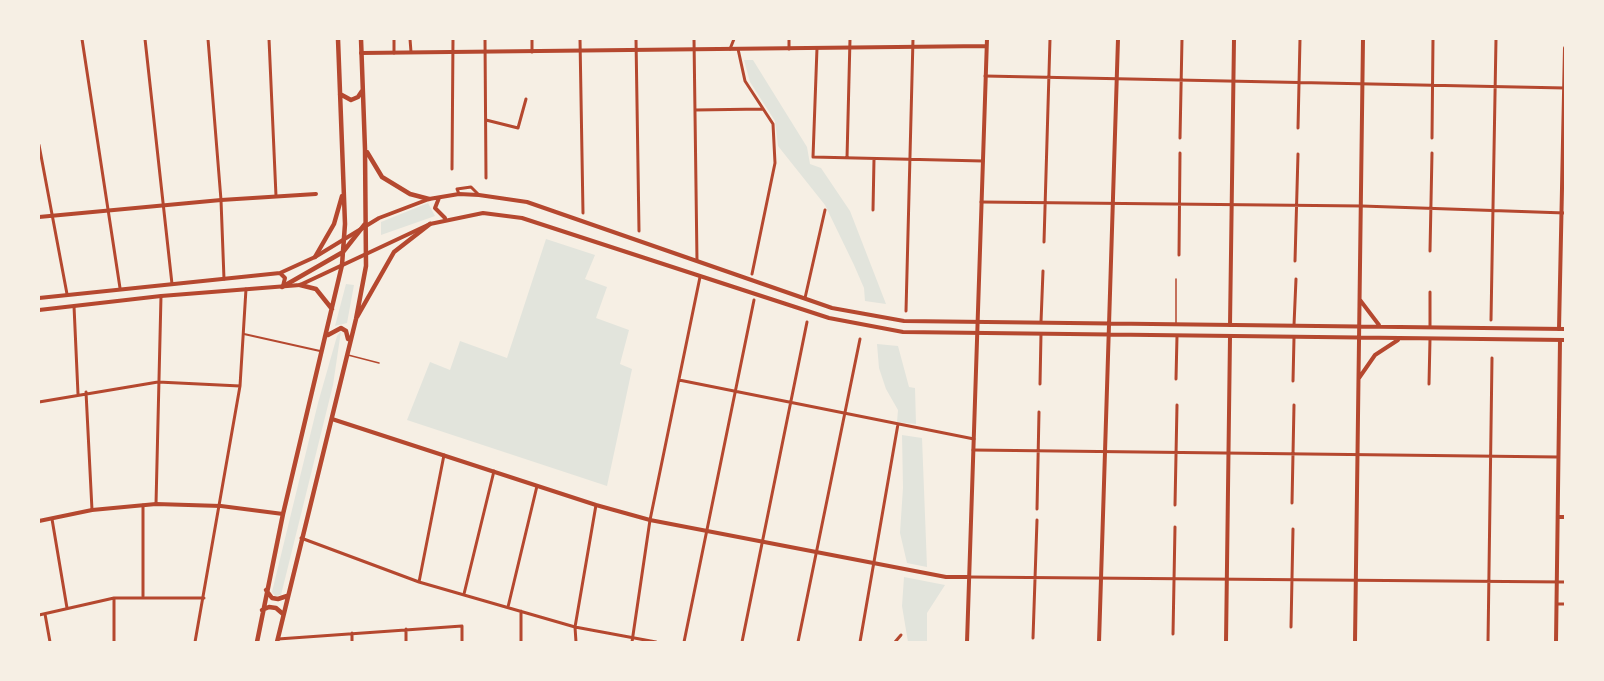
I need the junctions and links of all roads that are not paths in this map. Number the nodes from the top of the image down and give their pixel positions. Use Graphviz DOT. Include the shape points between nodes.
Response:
graph roads {
  1 [pos="82,39"];
  2 [pos="145,39"];
  3 [pos="208,39"];
  4 [pos="269,39"];
  5 [pos="338,39"];
  6 [pos="361,39"];
  7 [pos="394,39"];
  8 [pos="411,39"];
  9 [pos="453,39"];
  10 [pos="485,39"];
  11 [pos="532,39"];
  12 [pos="580,39"];
  13 [pos="636,39"];
  14 [pos="694,39"];
  15 [pos="734,39"];
  16 [pos="789,39"];
  17 [pos="850,39"];
  18 [pos="913,39"];
  19 [pos="987,39"];
  20 [pos="1050,39"];
  21 [pos="1118,39"];
  22 [pos="1182,39"];
  23 [pos="1234,39"];
  24 [pos="1300,39"];
  25 [pos="1363,39"];
  26 [pos="1433,39"];
  27 [pos="1496,39"];
  28 [pos="986,46"];
  29 [pos="913,47"];
  30 [pos="817,48"];
  31 [pos="850,48"];
  32 [pos="1565,48"];
  33 [pos="730,49"];
  34 [pos="738,49"];
  35 [pos="789,49"];
  36 [pos="694,50"];
  37 [pos="636,51"];
  38 [pos="532,52"];
  39 [pos="580,52"];
  40 [pos="361,53"];
  41 [pos="394,53"];
  42 [pos="411,53"];
  43 [pos="453,53"];
  44 [pos="485,53"];
  45 [pos="985,76"];
  46 [pos="1049,77"];
  47 [pos="1117,78"];
  48 [pos="1181,79"];
  49 [pos="1233,80"];
  50 [pos="1299,81"];
  51 [pos="1363,82"];
  52 [pos="1432,86"];
  53 [pos="1495,87"];
  54 [pos="1565,88"];
  55 [pos="362,91"];
  56 [pos="339,92"];
  57 [pos="526,99"];
  58 [pos="763,109"];
  59 [pos="695,110"];
  60 [pos="486,120"];
  61 [pos="1298,128"];
  62 [pos="1180,138"];
  63 [pos="1432,138"];
  64 [pos="39,145"];
  65 [pos="365,149"];
  66 [pos="1180,153"];
  67 [pos="1432,153"];
  68 [pos="1298,154"];
  69 [pos="847,158"];
  70 [pos="874,159"];
  71 [pos="909,159"];
  72 [pos="983,161"];
  73 [pos="452,169"];
  74 [pos="486,178"];
  75 [pos="344,190"];
  76 [pos="316,194"];
  77 [pos="276,196"];
  78 [pos="439,198"];
  79 [pos="429,199"];
  80 [pos="221,200"];
  81 [pos="981,202"];
  82 [pos="1046,203"];
  83 [pos="1113,203"];
  84 [pos="1178,204"];
  85 [pos="164,205"];
  86 [pos="1232,205"];
  87 [pos="1297,205"];
  88 [pos="1362,206"];
  89 [pos="1431,209"];
  90 [pos="825,210"];
  91 [pos="873,210"];
  92 [pos="108,211"];
  93 [pos="1493,211"];
  94 [pos="583,213"];
  95 [pos="1564,213"];
  96 [pos="53,216"];
  97 [pos="39,218"];
  98 [pos="446,219"];
  99 [pos="366,224"];
  100 [pos="430,224"];
  101 [pos="639,231"];
  102 [pos="344,239"];
  103 [pos="1044,242"];
  104 [pos="1430,251"];
  105 [pos="343,252"];
  106 [pos="368,252"];
  107 [pos="1179,255"];
  108 [pos="315,257"];
  109 [pos="697,261"];
  110 [pos="1295,261"];
  111 [pos="342,265"];
  112 [pos="1043,271"];
  113 [pos="280,273"];
  114 [pos="752,274"];
  115 [pos="700,277"];
  116 [pos="224,279"];
  117 [pos="1176,279"];
  118 [pos="1296,279"];
  119 [pos="172,284"];
  120 [pos="300,285"];
  121 [pos="282,287"];
  122 [pos="120,288"];
  123 [pos="246,289"];
  124 [pos="1430,292"];
  125 [pos="67,294"];
  126 [pos="161,296"];
  127 [pos="39,298"];
  128 [pos="805,298"];
  129 [pos="1360,299"];
  130 [pos="754,300"];
  131 [pos="74,305"];
  132 [pos="39,310"];
  133 [pos="332,310"];
  134 [pos="906,311"];
  135 [pos="356,319"];
  136 [pos="1491,320"];
  137 [pos="807,322"];
  138 [pos="977,322"];
  139 [pos="1041,322"];
  140 [pos="1110,323"];
  141 [pos="1176,324"];
  142 [pos="1230,325"];
  143 [pos="1294,325"];
  144 [pos="1359,325"];
  145 [pos="1379,326"];
  146 [pos="1430,327"];
  147 [pos="1559,329"];
  148 [pos="1565,329"];
  149 [pos="977,332"];
  150 [pos="244,334"];
  151 [pos="1041,334"];
  152 [pos="1109,334"];
  153 [pos="1177,336"];
  154 [pos="326,337"];
  155 [pos="1230,337"];
  156 [pos="1294,338"];
  157 [pos="1359,338"];
  158 [pos="860,339"];
  159 [pos="1399,339"];
  160 [pos="1430,339"];
  161 [pos="1562,340"];
  162 [pos="348,342"];
  163 [pos="323,351"];
  164 [pos="345,354"];
  165 [pos="1492,358"];
  166 [pos="379,363"];
  167 [pos="1176,379"];
  168 [pos="1359,379"];
  169 [pos="679,380"];
  170 [pos="1293,381"];
  171 [pos="158,382"];
  172 [pos="1040,384"];
  173 [pos="1429,384"];
  174 [pos="240,386"];
  175 [pos="734,391"];
  176 [pos="86,392"];
  177 [pos="78,394"];
  178 [pos="39,402"];
  179 [pos="791,403"];
  180 [pos="1177,405"];
  181 [pos="1294,405"];
  182 [pos="1039,412"];
  183 [pos="844,413"];
  184 [pos="331,418"];
  185 [pos="898,424"];
  186 [pos="974,439"];
  187 [pos="973,450"];
  188 [pos="1039,451"];
  189 [pos="1105,452"];
  190 [pos="1175,453"];
  191 [pos="1228,454"];
  192 [pos="1292,454"];
  193 [pos="444,455"];
  194 [pos="1358,455"];
  195 [pos="1491,457"];
  196 [pos="1558,457"];
  197 [pos="494,471"];
  198 [pos="537,486"];
  199 [pos="1292,503"];
  200 [pos="156,504"];
  201 [pos="143,505"];
  202 [pos="596,505"];
  203 [pos="1175,505"];
  204 [pos="221,506"];
  205 [pos="1037,509"];
  206 [pos="92,510"];
  207 [pos="283,514"];
  208 [pos="1558,517"];
  209 [pos="1565,517"];
  210 [pos="52,519"];
  211 [pos="650,520"];
  212 [pos="1037,520"];
  213 [pos="39,521"];
  214 [pos="1175,527"];
  215 [pos="1293,529"];
  216 [pos="705,531"];
  217 [pos="301,538"];
  218 [pos="761,542"];
  219 [pos="815,552"];
  220 [pos="873,562"];
  221 [pos="969,577"];
  222 [pos="1035,577"];
  223 [pos="1101,578"];
  224 [pos="1174,578"];
  225 [pos="1227,579"];
  226 [pos="1292,579"];
  227 [pos="1356,580"];
  228 [pos="419,582"];
  229 [pos="1489,582"];
  230 [pos="1557,582"];
  231 [pos="1565,582"];
  232 [pos="266,590"];
  233 [pos="464,594"];
  234 [pos="143,596"];
  235 [pos="205,596"];
  236 [pos="287,596"];
  237 [pos="114,598"];
  238 [pos="1557,604"];
  239 [pos="1565,604"];
  240 [pos="508,607"];
  241 [pos="67,608"];
  242 [pos="262,610"];
  243 [pos="521,611"];
  244 [pos="45,613"];
  245 [pos="283,614"];
  246 [pos="39,615"];
  247 [pos="576,627"];
  248 [pos="1291,627"];
  249 [pos="406,629"];
  250 [pos="352,633"];
  251 [pos="901,634"];
  252 [pos="1173,634"];
  253 [pos="632,637"];
  254 [pos="1033,638"];
  255 [pos="114,641"];
  256 [pos="277,641"];
  257 [pos="50,642"];
  258 [pos="195,642"];
  259 [pos="257,642"];
  260 [pos="352,642"];
  261 [pos="406,642"];
  262 [pos="462,642"];
  263 [pos="520,642"];
  264 [pos="576,642"];
  265 [pos="632,642"];
  266 [pos="656,642"];
  267 [pos="684,642"];
  268 [pos="742,642"];
  269 [pos="798,642"];
  270 [pos="860,642"];
  271 [pos="895,642"];
  272 [pos="967,642"];
  273 [pos="1099,642"];
  274 [pos="1226,642"];
  275 [pos="1355,642"];
  276 [pos="1488,642"];
  277 [pos="1556,642"];
  1 -- 92 [label="street"];
  2 -- 85 [label="street"];
  3 -- 80 [label="street"];
  4 -- 77 [label="street"];
  5 -- 56 [label="main road"];
  6 -- 40 [label="main road"];
  7 -- 41 [label="street"];
  8 -- 42 [label="street"];
  9 -- 43 [label="street"];
  10 -- 44 [label="street"];
  11 -- 38 [label="street"];
  12 -- 39 [label="street"];
  13 -- 37 [label="street"];
  14 -- 36 [label="street"];
  15 -- 33 [label="street"];
  16 -- 35 [label="street"];
  17 -- 31 [label="street"];
  18 -- 29 [label="street"];
  19 -- 28 [label="main road"];
  20 -- 46 [label="street"];
  21 -- 47 [label="main road"];
  22 -- 48 [label="street"];
  23 -- 49 [label="main road"];
  24 -- 50 [label="street"];
  25 -- 51 [label="main road"];
  26 -- 52 [label="street"];
  27 -- 53 [label="street"];
  28 -- 29 [label="main road"];
  28 -- 45 [label="main road"];
  29 -- 31 [label="main road"];
  29 -- 71 [label="street"];
  30 -- 31 [label="main road"];
  30 -- 35 [label="main road"];
  30 -- 69 [label="street" via="813,157"];
  31 -- 69 [label="street"];
  32 -- 54 [label="main road"];
  33 -- 34 [label="main road"];
  33 -- 36 [label="main road"];
  34 -- 35 [label="main road"];
  34 -- 58 [label="street" via="746,81"];
  36 -- 37 [label="main road"];
  36 -- 59 [label="street"];
  37 -- 39 [label="main road"];
  37 -- 101 [label="street"];
  38 -- 39 [label="main road"];
  38 -- 44 [label="main road"];
  39 -- 94 [label="street"];
  40 -- 41 [label="main road"];
  40 -- 55 [label="main road"];
  41 -- 42 [label="main road"];
  42 -- 43 [label="main road"];
  43 -- 44 [label="main road"];
  43 -- 73 [label="street"];
  44 -- 60 [label="street"];
  45 -- 46 [label="street"];
  45 -- 72 [label="main road"];
  46 -- 47 [label="street"];
  46 -- 82 [label="street"];
  47 -- 48 [label="street"];
  47 -- 83 [label="main road"];
  48 -- 49 [label="street"];
  48 -- 62 [label="street"];
  49 -- 50 [label="street"];
  49 -- 86 [label="main road"];
  50 -- 51 [label="street"];
  50 -- 61 [label="street"];
  51 -- 52 [label="street"];
  51 -- 88 [label="main road"];
  52 -- 53 [label="street"];
  52 -- 63 [label="street"];
  53 -- 54 [label="street"];
  53 -- 93 [label="street"];
  54 -- 95 [label="main road"];
  55 -- 56 [label="main road" via="351,100"];
  55 -- 65 [label="main road"];
  56 -- 75 [label="main road"];
  57 -- 60 [label="street" via="518,128"];
  58 -- 59 [label="street"];
  58 -- 114 [label="street" via="773,124 776,163"];
  59 -- 109 [label="street"];
  60 -- 74 [label="street"];
  64 -- 96 [label="street"];
  65 -- 79 [label="main road" via="382,177 410,194"];
  65 -- 99 [label="main road"];
  66 -- 84 [label="street"];
  67 -- 89 [label="street"];
  68 -- 87 [label="street"];
  69 -- 70 [label="street"];
  70 -- 71 [label="street"];
  70 -- 91 [label="street"];
  71 -- 72 [label="street"];
  71 -- 134 [label="street"];
  72 -- 81 [label="main road"];
  75 -- 102 [label="main road"];
  75 -- 108 [label="main road" via="334,224"];
  76 -- 77 [label="main road"];
  77 -- 80 [label="main road"];
  78 -- 79 [label="main road"];
  78 -- 98 [label="main road" via="436,212"];
  78 -- 109 [label="main road" via="479,195 526,202"];
  79 -- 99 [label="main road"];
  80 -- 85 [label="main road"];
  80 -- 116 [label="street"];
  81 -- 82 [label="street"];
  81 -- 138 [label="main road"];
  82 -- 83 [label="street"];
  82 -- 103 [label="street"];
  83 -- 84 [label="street"];
  83 -- 140 [label="main road"];
  84 -- 86 [label="street"];
  84 -- 107 [label="street"];
  85 -- 92 [label="main road"];
  85 -- 119 [label="street"];
  86 -- 87 [label="street"];
  86 -- 142 [label="main road"];
  87 -- 88 [label="street"];
  87 -- 110 [label="street"];
  88 -- 89 [label="street"];
  88 -- 129 [label="main road"];
  89 -- 93 [label="street"];
  89 -- 104 [label="street"];
  90 -- 128 [label="street"];
  92 -- 96 [label="main road"];
  92 -- 122 [label="street"];
  93 -- 95 [label="street"];
  93 -- 136 [label="street"];
  95 -- 147 [label="main road"];
  96 -- 97 [label="main road"];
  96 -- 125 [label="street"];
  98 -- 100 [label="main road"];
  98 -- 115 [label="main road" via="503,214"];
  99 -- 102 [label="main road"];
  99 -- 105 [label="main road"];
  99 -- 106 [label="main road"];
  100 -- 106 [label="main road"];
  100 -- 135 [label="main road" via="394,252"];
  102 -- 105 [label="main road"];
  102 -- 108 [label="main road"];
  105 -- 111 [label="main road"];
  105 -- 121 [label="main road"];
  106 -- 111 [label="main road"];
  106 -- 135 [label="main road"];
  108 -- 113 [label="main road"];
  109 -- 128 [label="main road"];
  111 -- 120 [label="main road"];
  111 -- 133 [label="main road"];
  112 -- 139 [label="street"];
  113 -- 116 [label="main road"];
  113 -- 121 [label="main road" via="285,278"];
  115 -- 149 [label="main road" via="863,326 903,332"];
  115 -- 169 [label="street"];
  116 -- 119 [label="main road"];
  117 -- 141 [label="lane"];
  118 -- 143 [label="street"];
  119 -- 122 [label="main road"];
  120 -- 121 [label="main road"];
  120 -- 133 [label="main road" via="316,289"];
  121 -- 123 [label="main road"];
  122 -- 125 [label="main road"];
  123 -- 126 [label="main road"];
  123 -- 150 [label="street"];
  124 -- 146 [label="street"];
  125 -- 127 [label="main road"];
  126 -- 131 [label="main road"];
  126 -- 171 [label="street"];
  128 -- 138 [label="main road" via="865,316"];
  129 -- 144 [label="main road"];
  129 -- 145 [label="main road"];
  130 -- 175 [label="street"];
  131 -- 132 [label="main road"];
  131 -- 177 [label="street"];
  133 -- 154 [label="main road"];
  135 -- 162 [label="main road"];
  137 -- 179 [label="street"];
  138 -- 139 [label="main road"];
  138 -- 149 [label="main road"];
  139 -- 140 [label="main road"];
  140 -- 141 [label="main road"];
  140 -- 152 [label="main road"];
  141 -- 142 [label="main road"];
  142 -- 143 [label="main road"];
  143 -- 144 [label="main road"];
  144 -- 145 [label="main road"];
  144 -- 157 [label="main road"];
  145 -- 146 [label="main road"];
  146 -- 147 [label="main road"];
  147 -- 148 [label="main road"];
  149 -- 151 [label="main road"];
  149 -- 186 [label="main road"];
  150 -- 163 [label="street"];
  150 -- 174 [label="street"];
  151 -- 152 [label="main road"];
  151 -- 172 [label="street"];
  152 -- 153 [label="main road"];
  152 -- 189 [label="main road"];
  153 -- 155 [label="main road"];
  153 -- 167 [label="street"];
  154 -- 162 [label="main road" via="341,328 346,331"];
  154 -- 163 [label="main road"];
  155 -- 156 [label="main road"];
  155 -- 191 [label="main road"];
  156 -- 157 [label="main road"];
  156 -- 170 [label="street"];
  157 -- 159 [label="main road"];
  157 -- 168 [label="main road"];
  158 -- 183 [label="street"];
  159 -- 160 [label="main road"];
  159 -- 168 [label="main road" via="1375,355"];
  160 -- 161 [label="main road"];
  160 -- 173 [label="street"];
  161 -- 196 [label="main road"];
  162 -- 164 [label="main road"];
  163 -- 207 [label="main road"];
  164 -- 166 [label="lane"];
  164 -- 184 [label="main road"];
  165 -- 195 [label="street"];
  168 -- 194 [label="main road"];
  169 -- 175 [label="street"];
  169 -- 211 [label="street"];
  171 -- 174 [label="street"];
  171 -- 176 [label="street"];
  171 -- 200 [label="street"];
  174 -- 204 [label="street"];
  175 -- 179 [label="street"];
  175 -- 216 [label="street"];
  176 -- 177 [label="street"];
  176 -- 206 [label="street"];
  177 -- 178 [label="street"];
  179 -- 183 [label="street"];
  179 -- 218 [label="street"];
  180 -- 190 [label="street"];
  181 -- 192 [label="street"];
  182 -- 188 [label="street"];
  183 -- 185 [label="street"];
  183 -- 219 [label="street"];
  184 -- 193 [label="main road"];
  184 -- 217 [label="main road"];
  185 -- 186 [label="street"];
  185 -- 220 [label="street"];
  186 -- 187 [label="main road"];
  187 -- 188 [label="street"];
  187 -- 221 [label="main road"];
  188 -- 189 [label="street"];
  188 -- 205 [label="street"];
  189 -- 190 [label="street"];
  189 -- 223 [label="main road"];
  190 -- 191 [label="street"];
  190 -- 203 [label="street"];
  191 -- 192 [label="street"];
  191 -- 225 [label="main road"];
  192 -- 194 [label="street"];
  192 -- 199 [label="street"];
  193 -- 197 [label="main road"];
  193 -- 228 [label="street"];
  194 -- 195 [label="street"];
  194 -- 227 [label="main road"];
  195 -- 196 [label="street"];
  195 -- 229 [label="street"];
  196 -- 208 [label="main road"];
  197 -- 198 [label="main road"];
  197 -- 233 [label="street"];
  198 -- 202 [label="main road"];
  198 -- 240 [label="street"];
  200 -- 201 [label="main road"];
  200 -- 204 [label="main road"];
  201 -- 206 [label="main road"];
  201 -- 234 [label="street"];
  202 -- 211 [label="main road"];
  202 -- 247 [label="street"];
  204 -- 207 [label="main road"];
  204 -- 235 [label="street"];
  206 -- 210 [label="main road"];
  207 -- 232 [label="main road"];
  208 -- 209 [label="main road"];
  208 -- 230 [label="main road"];
  210 -- 213 [label="main road"];
  210 -- 241 [label="street"];
  211 -- 216 [label="main road"];
  211 -- 253 [label="street"];
  212 -- 222 [label="street"];
  214 -- 224 [label="street"];
  215 -- 226 [label="street"];
  216 -- 218 [label="main road"];
  216 -- 267 [label="street"];
  217 -- 228 [label="street"];
  217 -- 236 [label="main road"];
  218 -- 219 [label="main road"];
  218 -- 268 [label="street"];
  219 -- 220 [label="main road"];
  219 -- 269 [label="street"];
  220 -- 221 [label="main road" via="946,577"];
  220 -- 270 [label="street"];
  221 -- 222 [label="street"];
  221 -- 272 [label="main road"];
  222 -- 223 [label="street"];
  222 -- 254 [label="street"];
  223 -- 224 [label="street"];
  223 -- 273 [label="main road"];
  224 -- 225 [label="street"];
  224 -- 252 [label="street"];
  225 -- 226 [label="street"];
  225 -- 274 [label="main road"];
  226 -- 227 [label="street"];
  226 -- 248 [label="street"];
  227 -- 229 [label="street"];
  227 -- 275 [label="main road"];
  228 -- 233 [label="street"];
  229 -- 230 [label="street"];
  229 -- 276 [label="street"];
  230 -- 231 [label="street"];
  230 -- 238 [label="main road"];
  232 -- 236 [label="main road" via="272,598"];
  232 -- 242 [label="main road"];
  233 -- 240 [label="street"];
  234 -- 235 [label="street"];
  234 -- 237 [label="street"];
  235 -- 258 [label="street"];
  236 -- 245 [label="main road"];
  237 -- 241 [label="street"];
  237 -- 255 [label="street"];
  238 -- 239 [label="street"];
  238 -- 277 [label="main road"];
  240 -- 243 [label="street"];
  241 -- 244 [label="street"];
  242 -- 245 [label="main road" via="276,608"];
  242 -- 259 [label="main road"];
  243 -- 247 [label="street"];
  243 -- 263 [label="street"];
  244 -- 246 [label="street"];
  244 -- 257 [label="street"];
  245 -- 256 [label="main road"];
  247 -- 253 [label="street"];
  247 -- 264 [label="street"];
  249 -- 250 [label="street"];
  249 -- 261 [label="street"];
  249 -- 262 [label="street" via="462,626"];
  250 -- 256 [label="street"];
  250 -- 260 [label="street"];
  251 -- 271 [label="street"];
  253 -- 265 [label="street"];
  253 -- 266 [label="street"];
}
